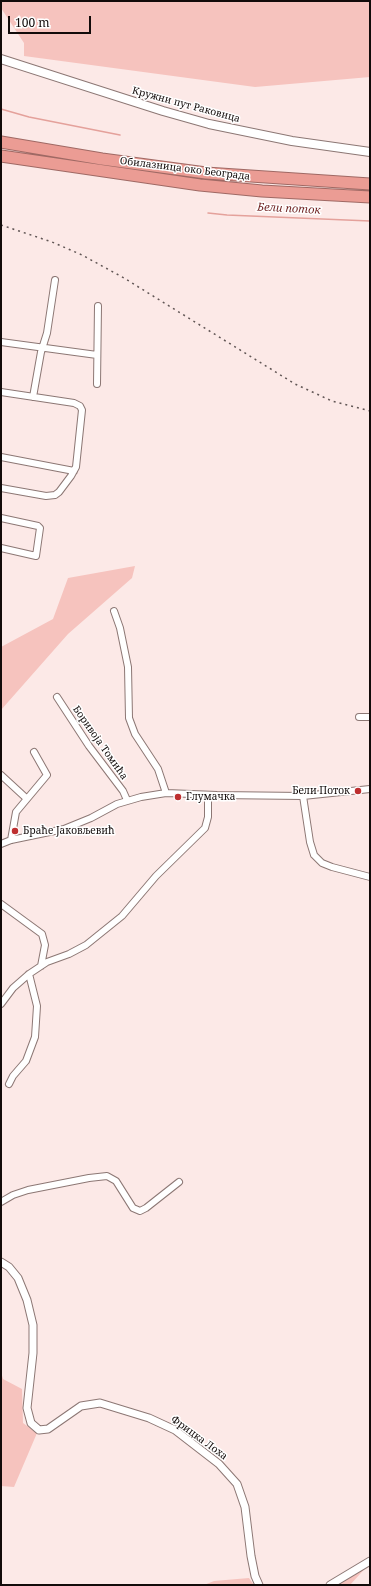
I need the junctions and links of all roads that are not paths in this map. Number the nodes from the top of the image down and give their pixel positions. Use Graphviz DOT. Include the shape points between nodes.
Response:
graph roads {
  1 [pos="1,59"];
  2 [pos="1,142"];
  3 [pos="370,152"];
  4 [pos="1,156"];
  5 [pos="370,184"];
  6 [pos="370,197"];
  7 [pos="55,280"];
  8 [pos="98,306"];
  9 [pos="1,342"];
  10 [pos="43,348"];
  11 [pos="97,355"];
  12 [pos="98,384"];
  13 [pos="1,392"];
  14 [pos="34,396"];
  15 [pos="1,457"];
  16 [pos="74,471"];
  17 [pos="1,488"];
  18 [pos="1,518"];
  19 [pos="1,548"];
  20 [pos="114,611"];
  21 [pos="56,697"];
  22 [pos="359,717"];
  23 [pos="370,717"];
  24 [pos="34,752"];
  25 [pos="1,775"];
  26 [pos="370,789"];
  27 [pos="166,793"];
  28 [pos="208,795"];
  29 [pos="303,796"];
  30 [pos="26,798"];
  31 [pos="126,800"];
  32 [pos="11,840"];
  33 [pos="1,844"];
  34 [pos="370,877"];
  35 [pos="1,904"];
  36 [pos="41,966"];
  37 [pos="29,974"];
  38 [pos="1,1004"];
  39 [pos="9,1084"];
  40 [pos="179,1182"];
  41 [pos="1,1202"];
  42 [pos="1,1262"];
  43 [pos="370,1561"];
  44 [pos="259,1585"];
  45 [pos="330,1585"];
  1 -- 3 [label="main road, Кружни пут Раковица" via="202,122 292,141"];
  2 -- 5 [label="highway, Обилазница око Београда" via="206,173"];
  4 -- 6 [label="highway, Обилазница око Београда" via="192,184"];
  7 -- 10 [label="street"];
  8 -- 11 [label="street"];
  9 -- 10 [label="street"];
  10 -- 11 [label="street"];
  10 -- 14 [label="street"];
  11 -- 12 [label="street"];
  13 -- 14 [label="street"];
  14 -- 16 [label="street" via="68,401 80,406 82,412 79,447"];
  15 -- 16 [label="street"];
  16 -- 17 [label="street" via="55,495 46,496"];
  18 -- 19 [label="street" via="39,526 34,556"];
  20 -- 27 [label="street" via="128,667 129,718 135,734 158,769"];
  21 -- 31 [label="street, Боривоја Томића"];
  22 -- 23 [label="street"];
  24 -- 30 [label="street" via="47,775"];
  25 -- 30 [label="street"];
  26 -- 29 [label="street"];
  27 -- 28 [label="street"];
  27 -- 31 [label="street"];
  28 -- 29 [label="street"];
  28 -- 36 [label="street" via="205,828 156,876 120,918 86,945"];
  29 -- 34 [label="street" via="314,855 322,863 332,867"];
  30 -- 32 [label="street" via="16,812"];
  31 -- 32 [label="street" via="64,829"];
  32 -- 33 [label="street"];
  35 -- 36 [label="street" via="42,934 45,945"];
  36 -- 37 [label="street"];
  37 -- 38 [label="street" via="13,988"];
  37 -- 39 [label="street" via="37,1006 35,1037 26,1061"];
  40 -- 41 [label="street" via="140,1211 133,1208 116,1182 108,1176 28,1190"];
  42 -- 44 [label="street, Фрицка Лоха" via="18,1278 33,1325 33,1353 27,1408 30,1423 39,1430 48,1429 81,1406 100,1403 149,1418 175,1430 219,1464 237,1484 245,1507 251,1556"];
  43 -- 45 [label="street"];
}
